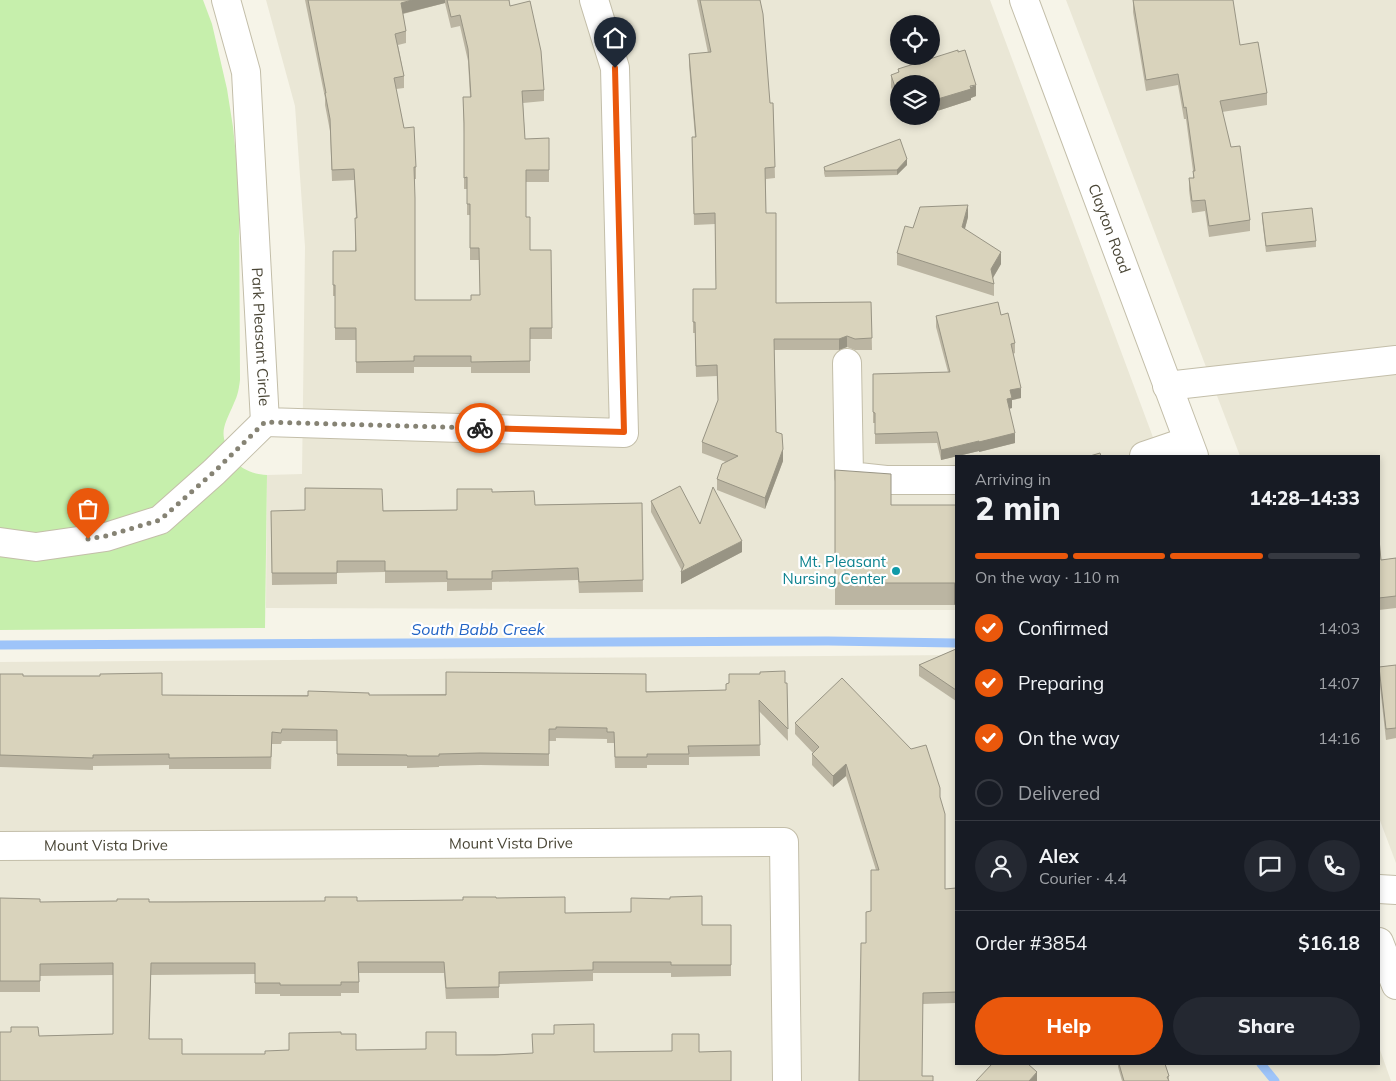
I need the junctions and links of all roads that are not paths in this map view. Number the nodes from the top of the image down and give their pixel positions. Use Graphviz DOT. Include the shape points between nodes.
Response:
graph roads {
  1 [pos="226,0"];
  2 [pos="594,0"];
  3 [pos="1024,0"];
  4 [pos="1396,360"];
  5 [pos="847,363"];
  6 [pos="1167,386"];
  7 [pos="265,422"];
  8 [pos="1191,448"];
  9 [pos="1150,455"];
  10 [pos="955,480"];
  11 [pos="0,542"];
  12 [pos="0,846"];
  13 [pos="1380,888"];
  14 [pos="1396,890"];
  15 [pos="1380,945"];
  16 [pos="1396,985"];
  17 [pos="787,1081"];
  1 -- 7 [label="street, Park Pleasant Circle" via="246,72"];
  2 -- 7 [label="street, Park Pleasant Circle" via="615,68 624,432"];
  3 -- 6 [label="street, Clayton Road"];
  4 -- 6 [label="street"];
  5 -- 10 [label="street" via="849,476 886,480"];
  6 -- 8 [label="street, Clayton Road"];
  7 -- 11 [label="street" via="160,520 106,536 36,547"];
  8 -- 9 [label="street"];
  12 -- 17 [label="street, Mount Vista Drive" via="784,842"];
  13 -- 14 [label="street"];
  15 -- 16 [label="street"];
}
